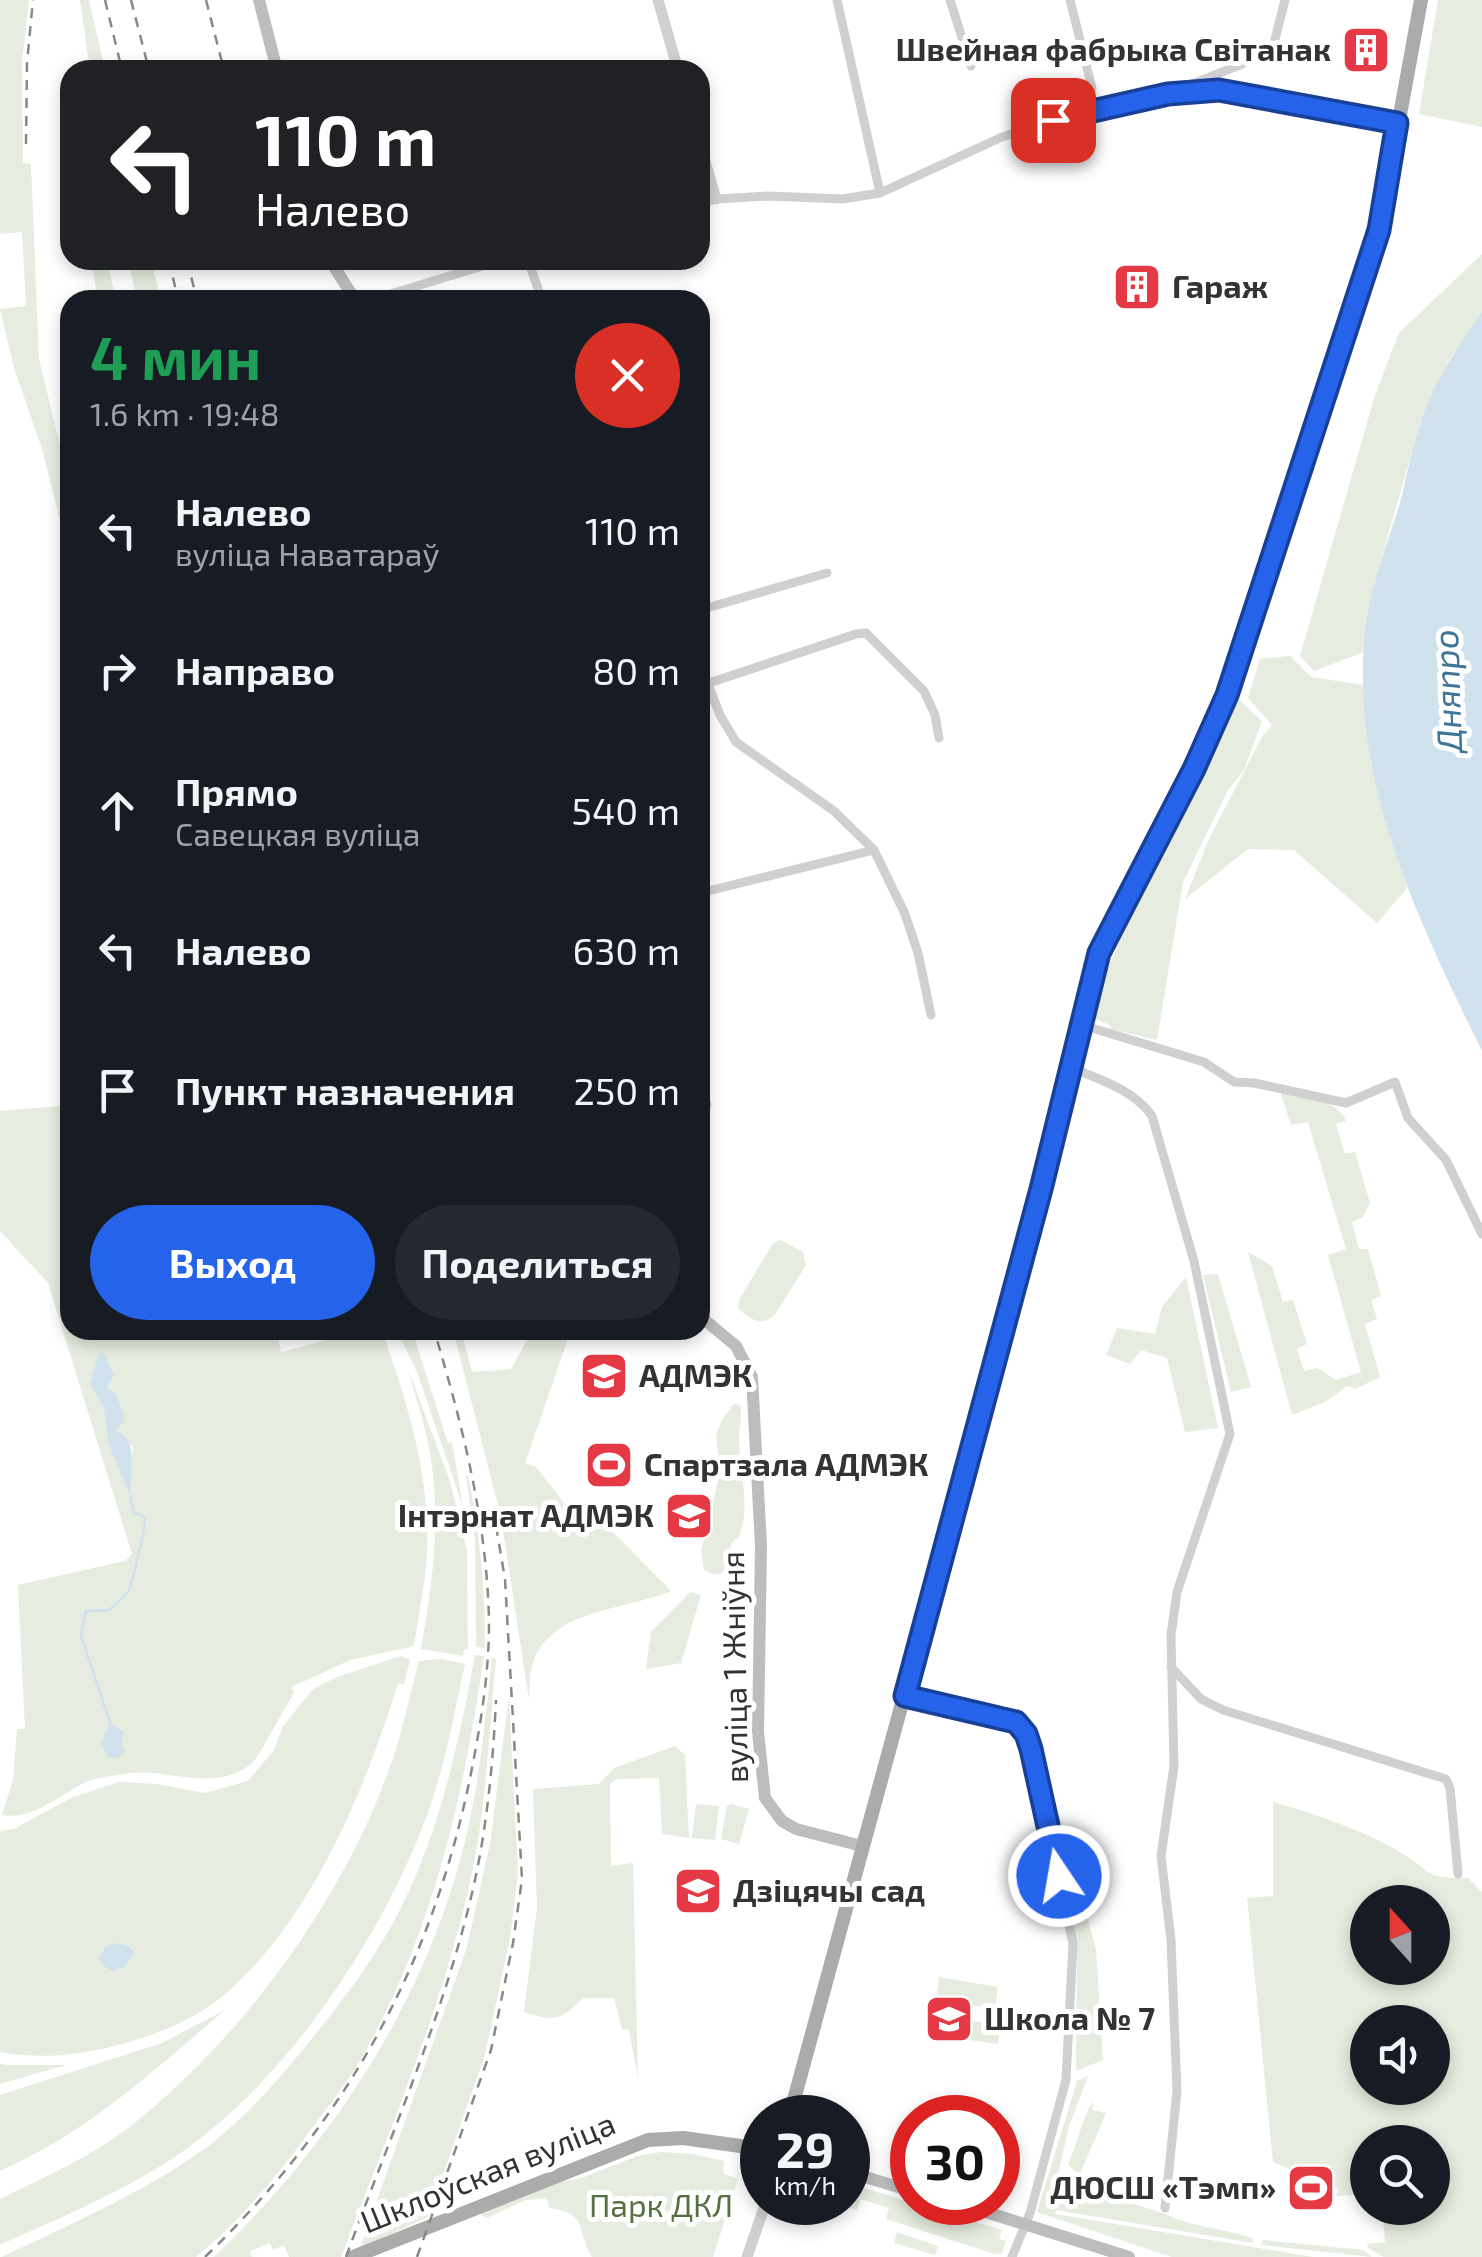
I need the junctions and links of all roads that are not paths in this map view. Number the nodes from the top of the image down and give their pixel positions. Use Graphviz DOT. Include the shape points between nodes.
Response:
graph roads {
  1 [pos="259,0"];
  2 [pos="658,0"];
  3 [pos="837,0"];
  4 [pos="950,0"];
  5 [pos="1070,0"];
  6 [pos="1285,0"];
  7 [pos="1420,0"];
  8 [pos="274,60"];
  9 [pos="675,60"];
  10 [pos="971,66"];
  11 [pos="1168,94"];
  12 [pos="1082,112"];
  13 [pos="1397,123"];
  14 [pos="710,178"];
  15 [pos="880,193"];
  16 [pos="716,199"];
  17 [pos="710,201"];
  18 [pos="470,270"];
  19 [pos="404,290"];
  20 [pos="827,573"];
  21 [pos="710,607"];
  22 [pos="710,683"];
  23 [pos="710,696"];
  24 [pos="939,738"];
  25 [pos="874,850"];
  26 [pos="710,891"];
  27 [pos="931,1015"];
  28 [pos="1082,1025"];
  29 [pos="1072,1068"];
  30 [pos="1482,1234"];
  31 [pos="710,1324"];
  32 [pos="1171,1667"];
  33 [pos="905,1696"];
  34 [pos="862,1846"];
  35 [pos="1458,1874"];
  36 [pos="794,2095"];
  37 [pos="740,2146"];
  38 [pos="1165,2208"];
  39 [pos="1020,2220"];
  40 [pos="1026,2222"];
  41 [pos="758,2225"];
  42 [pos="353,2257"];
  43 [pos="748,2257"];
  44 [pos="1012,2257"];
  45 [pos="1129,2257"];
  1 -- 8 [label="main road"];
  2 -- 9 [label="street"];
  3 -- 15 [label="street"];
  4 -- 10 [label="street"];
  5 -- 12 [label="street" via="1092,88"];
  6 -- 11 [label="street" via="1274,43 1242,64"];
  7 -- 13 [label="main road"];
  11 -- 12 [label="street"];
  11 -- 13 [label="street" via="1249,93"];
  12 -- 15 [label="street" via="1002,137"];
  13 -- 28 [label="main road" via="1374,248 1227,695 1099,953"];
  14 -- 16 [label="street"];
  15 -- 16 [label="street"];
  16 -- 17 [label="street"];
  18 -- 19 [label="street"];
  20 -- 21 [label="street"];
  22 -- 24 [label="street" via="866,633 924,691"];
  23 -- 25 [label="street" via="736,742 834,810"];
  25 -- 26 [label="street"];
  25 -- 27 [label="street" via="905,914"];
  28 -- 29 [label="main road"];
  28 -- 30 [label="street" via="1204,1062 1234,1082 1346,1103 1395,1082 1408,1118 1446,1160"];
  29 -- 32 [label="street" via="1129,1093 1152,1116 1194,1261 1230,1434 1177,1592"];
  29 -- 33 [label="main road"];
  31 -- 34 [label="main road, вуліца 1 Жніўня" via="752,1377 765,1798 796,1829"];
  32 -- 35 [label="street" via="1201,1699 1223,1710 1446,1779"];
  32 -- 38 [label="street" via="1174,1766 1160,1856 1177,2091"];
  33 -- 34 [label="main road"];
  33 -- 40 [label="street" via="1016,1722 1031,1749 1072,1943 1066,2080"];
  34 -- 36 [label="main road"];
  37 -- 42 [label="main road, Шклоўская вуліца" via="648,2140"];
  39 -- 40 [label="main road"];
  40 -- 44 [label="street"];
  40 -- 45 [label="main road"];
  41 -- 43 [label="street"];
}
